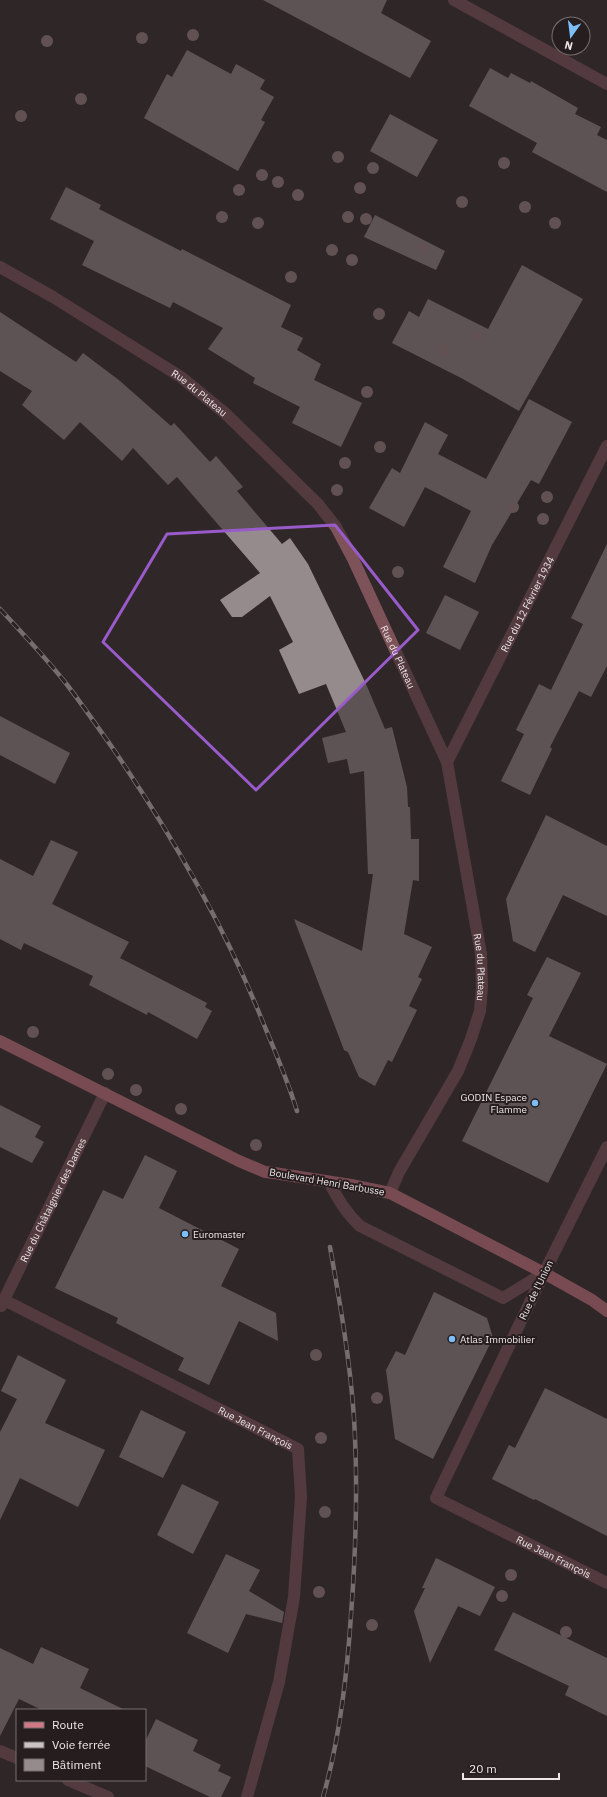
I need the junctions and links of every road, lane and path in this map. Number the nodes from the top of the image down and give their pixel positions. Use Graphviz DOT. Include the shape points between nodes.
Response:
graph roads {
  1 [pos="454,0"];
  2 [pos="607,84"];
  3 [pos="0,267"];
  4 [pos="607,446"];
  5 [pos="447,762"];
  6 [pos="0,1041"];
  7 [pos="105,1093"];
  8 [pos="607,1147"];
  9 [pos="329,1182"];
  10 [pos="390,1194"];
  11 [pos="544,1273"];
  12 [pos="2,1304"];
  13 [pos="607,1311"];
  14 [pos="436,1498"];
  15 [pos="607,1583"];
  16 [pos="0,1751"];
  17 [pos="16,1758"];
  18 [pos="70,1781"];
  19 [pos="108,1797"];
  20 [pos="247,1797"];
  1 -- 2 [label="street"];
  3 -- 5 [label="street, Rue du Plateau" via="181,377 226,414 318,504 336,527 353,559"];
  4 -- 5 [label="street, Rue du 12 Février 1934"];
  5 -- 10 [label="street, Rue du Plateau" via="481,954 480,1011 458,1071 399,1172"];
  6 -- 7 [label="main road, Boulevard Henri Barbusse"];
  7 -- 9 [label="main road, Boulevard Henri Barbusse, bridge" via="265,1172"];
  7 -- 12 [label="street, Rue du Châtaignier des Dames"];
  8 -- 11 [label="street, Rue de l'Union"];
  9 -- 10 [label="main road, Boulevard Henri Barbusse, bridge"];
  9 -- 11 [label="street" via="348,1215 360,1226 503,1298"];
  10 -- 11 [label="main road, Boulevard Henri Barbusse"];
  11 -- 13 [label="main road, Boulevard Henri Barbusse"];
  11 -- 14 [label="street, Rue de l'Union"];
  12 -- 20 [label="street, Rue Jean François" via="298,1449 301,1497 294,1597 279,1682"];
  14 -- 15 [label="street, Rue Jean François"];
  16 -- 17 [label="street"];
  18 -- 19 [label="street"];
}
